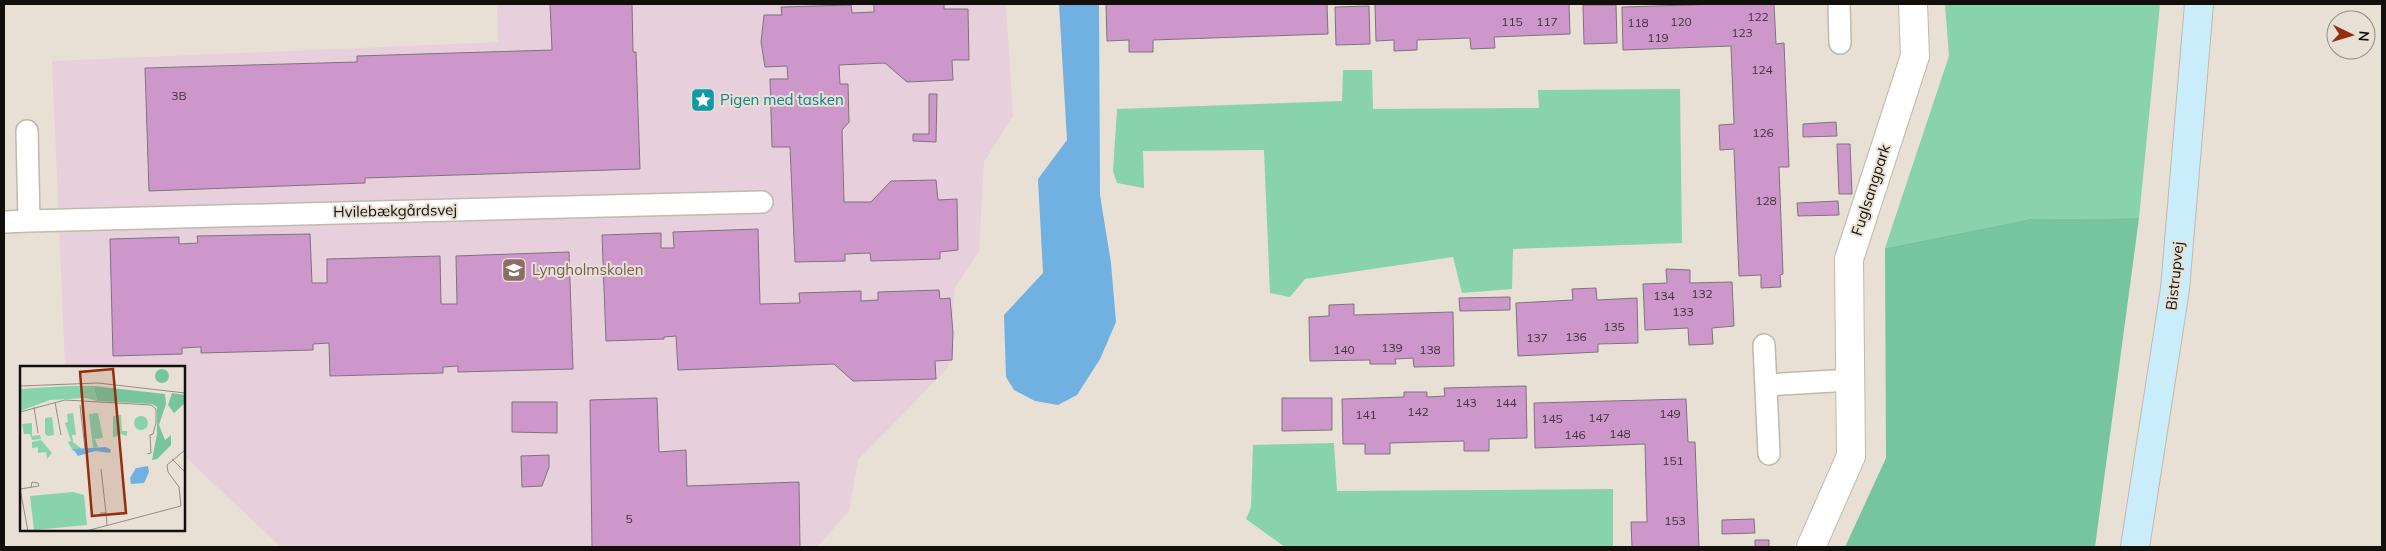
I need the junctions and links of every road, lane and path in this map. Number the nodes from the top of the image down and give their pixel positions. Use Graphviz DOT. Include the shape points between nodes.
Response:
graph roads {
  1 [pos="1839,4"];
  2 [pos="1913,4"];
  3 [pos="2199,4"];
  4 [pos="1840,43"];
  5 [pos="27,131"];
  6 [pos="762,202"];
  7 [pos="29,221"];
  8 [pos="4,222"];
  9 [pos="1764,345"];
  10 [pos="1850,380"];
  11 [pos="1766,385"];
  12 [pos="1769,454"];
  13 [pos="1811,547"];
  14 [pos="2135,547"];
  1 -- 4 [label="lane"];
  2 -- 10 [label="street, Fuglsangpark" via="1915,56 1849,259"];
  3 -- 14 [label="main road, Bistrupvej" via="2175,289"];
  5 -- 7 [label="lane"];
  6 -- 7 [label="lane, Hvilebækgårdsvej"];
  7 -- 8 [label="lane, Hvilebækgårdsvej"];
  9 -- 11 [label="lane"];
  10 -- 11 [label="lane"];
  10 -- 13 [label="street, Fuglsangpark" via="1851,456"];
  11 -- 12 [label="lane"];
}
